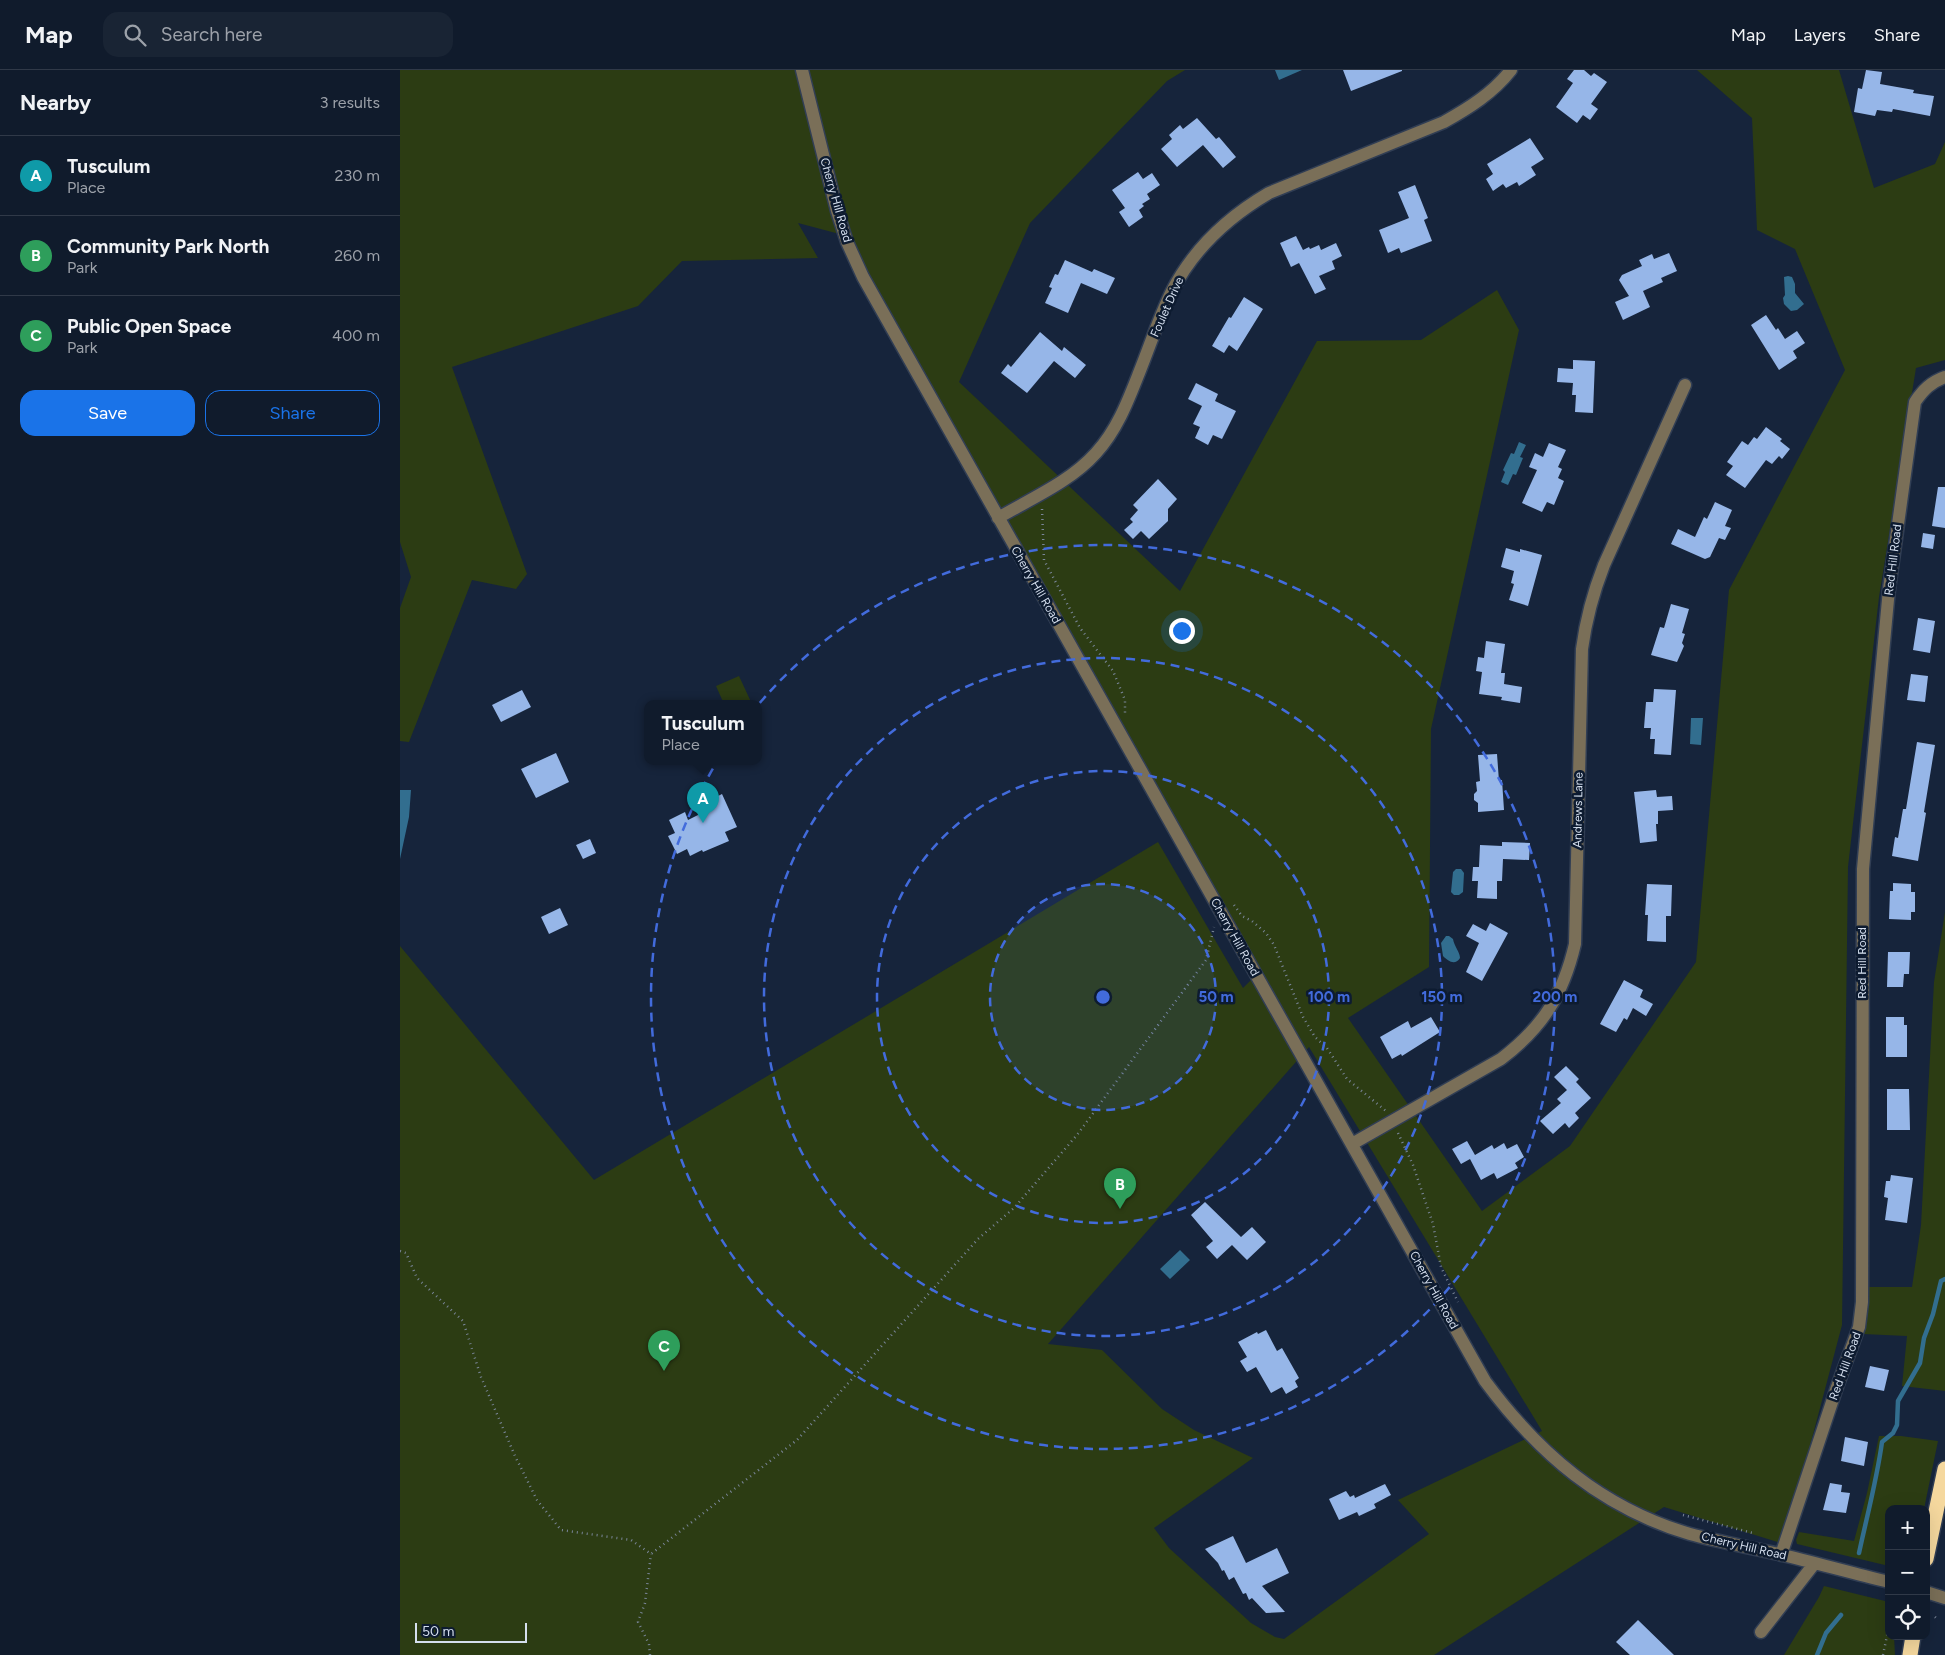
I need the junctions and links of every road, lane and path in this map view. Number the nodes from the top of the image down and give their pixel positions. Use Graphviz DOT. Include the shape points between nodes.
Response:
graph roads {
  1 [pos="802,70"];
  2 [pos="1511,70"];
  3 [pos="1945,377"];
  4 [pos="1685,385"];
  5 [pos="1039,494"];
  6 [pos="998,518"];
  7 [pos="1127,718"];
  8 [pos="1234,905"];
  9 [pos="1216,920"];
  10 [pos="1388,1114"];
  11 [pos="1396,1130"];
  12 [pos="1352,1144"];
  13 [pos="400,1251"];
  14 [pos="1460,1306"];
  15 [pos="1945,1469"];
  16 [pos="1680,1514"];
  17 [pos="1758,1534"];
  18 [pos="1928,1550"];
  19 [pos="650,1554"];
  20 [pos="1781,1555"];
  21 [pos="1814,1564"];
  22 [pos="1885,1581"];
  23 [pos="1930,1593"];
  24 [pos="1945,1598"];
  25 [pos="1761,1632"];
  26 [pos="1886,1640"];
  27 [pos="1912,1640"];
  28 [pos="650,1655"];
  29 [pos="1883,1655"];
  30 [pos="1910,1655"];
  1 -- 6 [label="street, Cherry Hill Road" via="847,242 867,284"];
  2 -- 5 [label="street, Foulet Drive" via="1490,92 1444,122 1269,193 1225,223 1203,244 1171,292 1125,408 1112,432 1079,469"];
  3 -- 20 [label="street, Red Hill Road" via="1923,389 1914,402 1889,589 1863,869 1860,1327"];
  4 -- 12 [label="street, Andrews Lane" via="1604,565 1587,618 1582,649 1575,944 1562,989 1536,1028 1501,1059"];
  5 -- 6 [label="street, Foulet Drive"];
  5 -- 7 [label="path" via="1044,560 1080,628 1113,671"];
  6 -- 12 [label="street, Cherry Hill Road"];
  8 -- 10 [label="path" via="1242,916 1266,933 1274,945 1303,1017 1315,1037 1346,1079"];
  9 -- 19 [label="path" via="1206,960 1077,1135 1014,1208 978,1239 798,1440"];
  11 -- 14 [label="path" via="1413,1165 1433,1224 1441,1267"];
  12 -- 20 [label="street, Cherry Hill Road" via="1485,1381 1534,1441 1563,1467 1628,1509 1690,1534"];
  13 -- 19 [label="path" via="406,1253 417,1278 462,1321 480,1377 520,1465 537,1500 561,1530 631,1540"];
  15 -- 18 [label="highway"];
  16 -- 17 [label="path"];
  19 -- 28 [label="path" via="645,1603 638,1622 649,1644"];
  20 -- 21 [label="street, Cherry Hill Road"];
  21 -- 22 [label="street, Cherry Hill Road"];
  21 -- 25 [label="street"];
  23 -- 24 [label="street"];
  26 -- 29 [label="path"];
  27 -- 30 [label="highway"];
}
